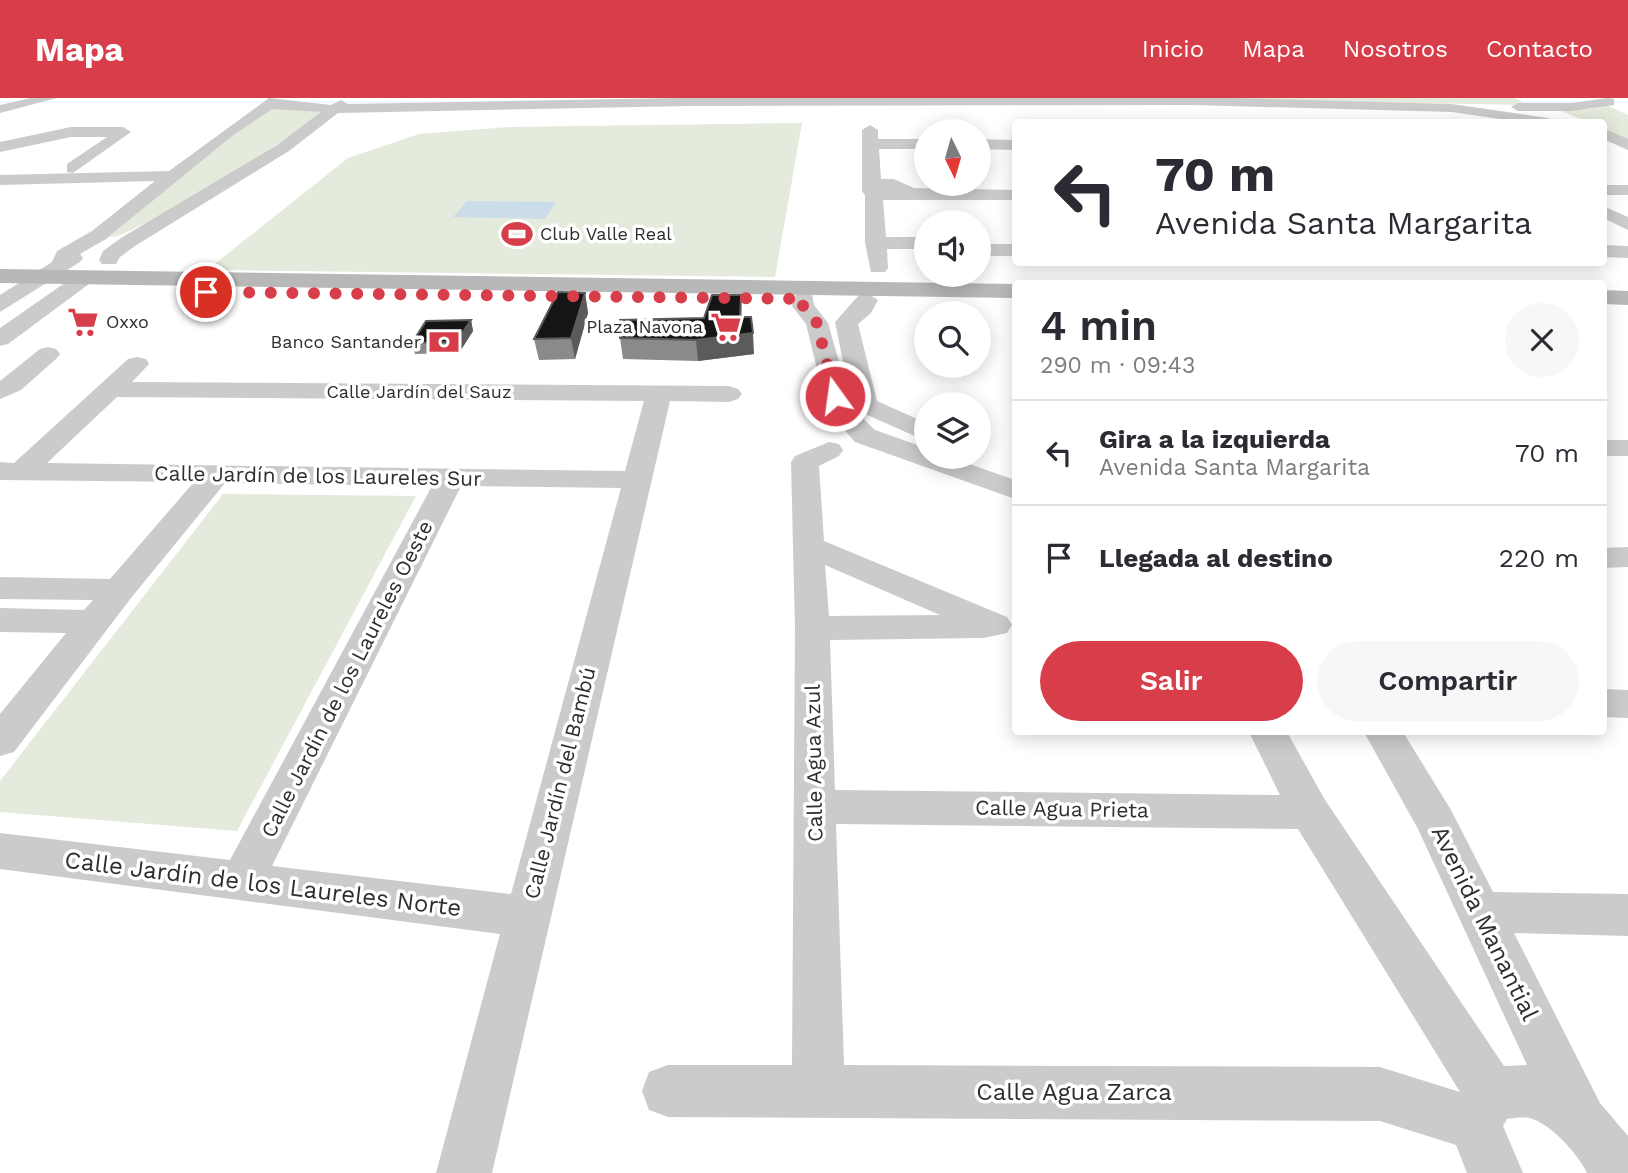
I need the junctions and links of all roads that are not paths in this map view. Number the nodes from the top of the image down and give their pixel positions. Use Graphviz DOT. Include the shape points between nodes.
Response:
graph roads {
  1 [pos="9,98"];
  2 [pos="50,98"];
  3 [pos="349,98"];
  4 [pos="1190,98"];
  5 [pos="1526,98"];
  6 [pos="276,100"];
  7 [pos="706,100"];
  8 [pos="0,101"];
  9 [pos="1140,101"];
  10 [pos="1609,102"];
  11 [pos="455,103"];
  12 [pos="1413,106"];
  13 [pos="1545,107"];
  14 [pos="0,109"];
  15 [pos="334,110"];
  16 [pos="1530,119"];
  17 [pos="1572,119"];
  18 [pos="355,125"];
  19 [pos="334,131"];
  20 [pos="1607,137"];
  21 [pos="914,145"];
  22 [pos="1628,145"];
  23 [pos="0,147"];
  24 [pos="991,147"];
  25 [pos="1012,147"];
  26 [pos="283,148"];
  27 [pos="97,151"];
  28 [pos="0,154"];
  29 [pos="178,172"];
  30 [pos="0,180"];
  31 [pos="1012,188"];
  32 [pos="874,189"];
  33 [pos="903,190"];
  34 [pos="1628,190"];
  35 [pos="1012,195"];
  36 [pos="1628,198"];
  37 [pos="1607,199"];
  38 [pos="1607,200"];
  39 [pos="1607,203"];
  40 [pos="1628,224"];
  41 [pos="96,238"];
  42 [pos="140,238"];
  43 [pos="991,243"];
  44 [pos="1012,244"];
  45 [pos="914,246"];
  46 [pos="914,250"];
  47 [pos="991,250"];
  48 [pos="1012,250"];
  49 [pos="1607,251"];
  50 [pos="1628,251"];
  51 [pos="876,254"];
  52 [pos="1607,258"];
  53 [pos="1628,258"];
  54 [pos="109,260"];
  55 [pos="54,268"];
  56 [pos="346,281"];
  57 [pos="375,281"];
  58 [pos="7,283"];
  59 [pos="76,284"];
  60 [pos="912,289"];
  61 [pos="1012,290"];
  62 [pos="284,293"];
  63 [pos="1607,297"];
  64 [pos="1628,298"];
  65 [pos="804,299"];
  66 [pos="867,300"];
  67 [pos="1012,300"];
  68 [pos="0,306"];
  69 [pos="1607,311"];
  70 [pos="1628,311"];
  71 [pos="0,339"];
  72 [pos="48,355"];
  73 [pos="137,364"];
  74 [pos="846,387"];
  75 [pos="109,389"];
  76 [pos="0,391"];
  77 [pos="659,394"];
  78 [pos="729,394"];
  79 [pos="914,427"];
  80 [pos="830,450"];
  81 [pos="991,457"];
  82 [pos="1012,465"];
  83 [pos="11,471"];
  84 [pos="215,476"];
  85 [pos="451,477"];
  86 [pos="637,480"];
  87 [pos="1012,489"];
  88 [pos="808,545"];
  89 [pos="1628,557"];
  90 [pos="1607,558"];
  91 [pos="0,588"];
  92 [pos="119,590"];
  93 [pos="0,620"];
  94 [pos="94,622"];
  95 [pos="1005,625"];
  96 [pos="812,628"];
  97 [pos="1607,703"];
  98 [pos="1628,704"];
  99 [pos="1270,735"];
  100 [pos="1385,735"];
  101 [pos="0,741"];
  102 [pos="814,807"];
  103 [pos="1310,812"];
  104 [pos="0,851"];
  105 [pos="242,881"];
  106 [pos="1479,912"];
  107 [pos="1628,915"];
  108 [pos="526,917"];
  109 [pos="668,1091"];
  110 [pos="818,1091"];
  111 [pos="1483,1109"];
  112 [pos="1579,1118"];
  113 [pos="464,1173"];
  114 [pos="1495,1173"];
  115 [pos="1615,1173"];
  1 -- 8 [label="street"];
  2 -- 14 [label="street"];
  3 -- 15 [label="street"];
  4 -- 9 [label="street"];
  5 -- 13 [label="street"];
  6 -- 15 [label="street" via="274,105"];
  6 -- 29 [label="street"];
  7 -- 9 [label="street"];
  7 -- 11 [label="street"];
  9 -- 12 [label="street"];
  10 -- 13 [label="street"];
  11 -- 15 [label="street"];
  11 -- 18 [label="street"];
  12 -- 13 [label="street"];
  12 -- 16 [label="street"];
  13 -- 17 [label="street"];
  15 -- 26 [label="street"];
  19 -- 26 [label="street"];
  20 -- 22 [label="street"];
  21 -- 32 [label="street" via="872,141"];
  23 -- 27 [label="street" via="71,132 122,132"];
  24 -- 25 [label="street"];
  26 -- 42 [label="street"];
  27 -- 28 [label="street"];
  27 -- 29 [label="street" via="73,168"];
  29 -- 30 [label="street"];
  29 -- 41 [label="street"];
  31 -- 33 [label="street"];
  32 -- 33 [label="street" via="889,196"];
  32 -- 51 [label="street"];
  33 -- 35 [label="street"];
  34 -- 37 [label="street"];
  36 -- 38 [label="street"];
  39 -- 40 [label="street"];
  41 -- 42 [label="street"];
  41 -- 55 [label="street" via="78,256"];
  42 -- 54 [label="street"];
  43 -- 44 [label="street"];
  45 -- 51 [label="street"];
  46 -- 51 [label="street"];
  47 -- 48 [label="street"];
  49 -- 50 [label="street"];
  52 -- 53 [label="street"];
  54 -- 56 [label="main road" via="112,267 319,275"];
  55 -- 58 [label="main road"];
  55 -- 59 [label="main road"];
  56 -- 57 [label="main road"];
  56 -- 59 [label="main road"];
  57 -- 60 [label="main road"];
  57 -- 62 [label="main road" via="360,290"];
  58 -- 59 [label="main road"];
  58 -- 68 [label="street"];
  59 -- 62 [label="main road"];
  59 -- 71 [label="street"];
  60 -- 61 [label="main road"];
  60 -- 65 [label="main road" via="821,291"];
  62 -- 65 [label="main road"];
  63 -- 64 [label="main road"];
  65 -- 66 [label="main road"];
  65 -- 74 [label="street" via="803,306 817,323"];
  66 -- 67 [label="main road"];
  66 -- 74 [label="street" via="846,322"];
  69 -- 70 [label="main road"];
  72 -- 76 [label="street"];
  73 -- 75 [label="street"];
  74 -- 79 [label="street" via="865,405"];
  74 -- 87 [label="street" via="840,410 864,436"];
  75 -- 77 [label="street, Calle Jardín del Sauz"];
  75 -- 83 [label="street"];
  77 -- 78 [label="street, Calle Jardín del Sauz"];
  77 -- 86 [label="street, Calle Jardín del Bambú"];
  80 -- 88 [label="street, Calle Agua Azul" via="805,462"];
  81 -- 82 [label="street"];
  83 -- 84 [label="street, Calle Jardín de los Laureles Sur"];
  84 -- 85 [label="street, Calle Jardín de los Laureles Sur"];
  84 -- 92 [label="street"];
  85 -- 86 [label="street, Calle Jardín de los Laureles Sur"];
  85 -- 105 [label="street, Calle Jardín de los Laureles Oeste"];
  86 -- 108 [label="street, Calle Jardín del Bambú"];
  88 -- 95 [label="street"];
  88 -- 96 [label="street, Calle Agua Azul"];
  89 -- 90 [label="street"];
  91 -- 92 [label="street"];
  92 -- 94 [label="street"];
  93 -- 94 [label="street"];
  94 -- 101 [label="street"];
  95 -- 96 [label="street"];
  96 -- 102 [label="street, Calle Agua Azul"];
  97 -- 98 [label="street"];
  99 -- 103 [label="street"];
  100 -- 106 [label="street, Avenida Manantial" via="1436,822"];
  102 -- 103 [label="street, Calle Agua Prieta"];
  102 -- 110 [label="street, Calle Agua Azul"];
  103 -- 111 [label="street"];
  104 -- 105 [label="street, Calle Jardín de los Laureles Norte"];
  105 -- 108 [label="street, Calle Jardín de los Laureles Norte"];
  106 -- 107 [label="street"];
  106 -- 112 [label="street, Avenida Manantial"];
  108 -- 113 [label="street, Calle Jardín del Bambú"];
  109 -- 110 [label="street, Calle Agua Zarca"];
  110 -- 111 [label="street, Calle Agua Zarca" via="1380,1094"];
  111 -- 112 [label="street" via="1532,1092"];
  111 -- 114 [label="street"];
  112 -- 115 [label="street" via="1614,1163"];
}
